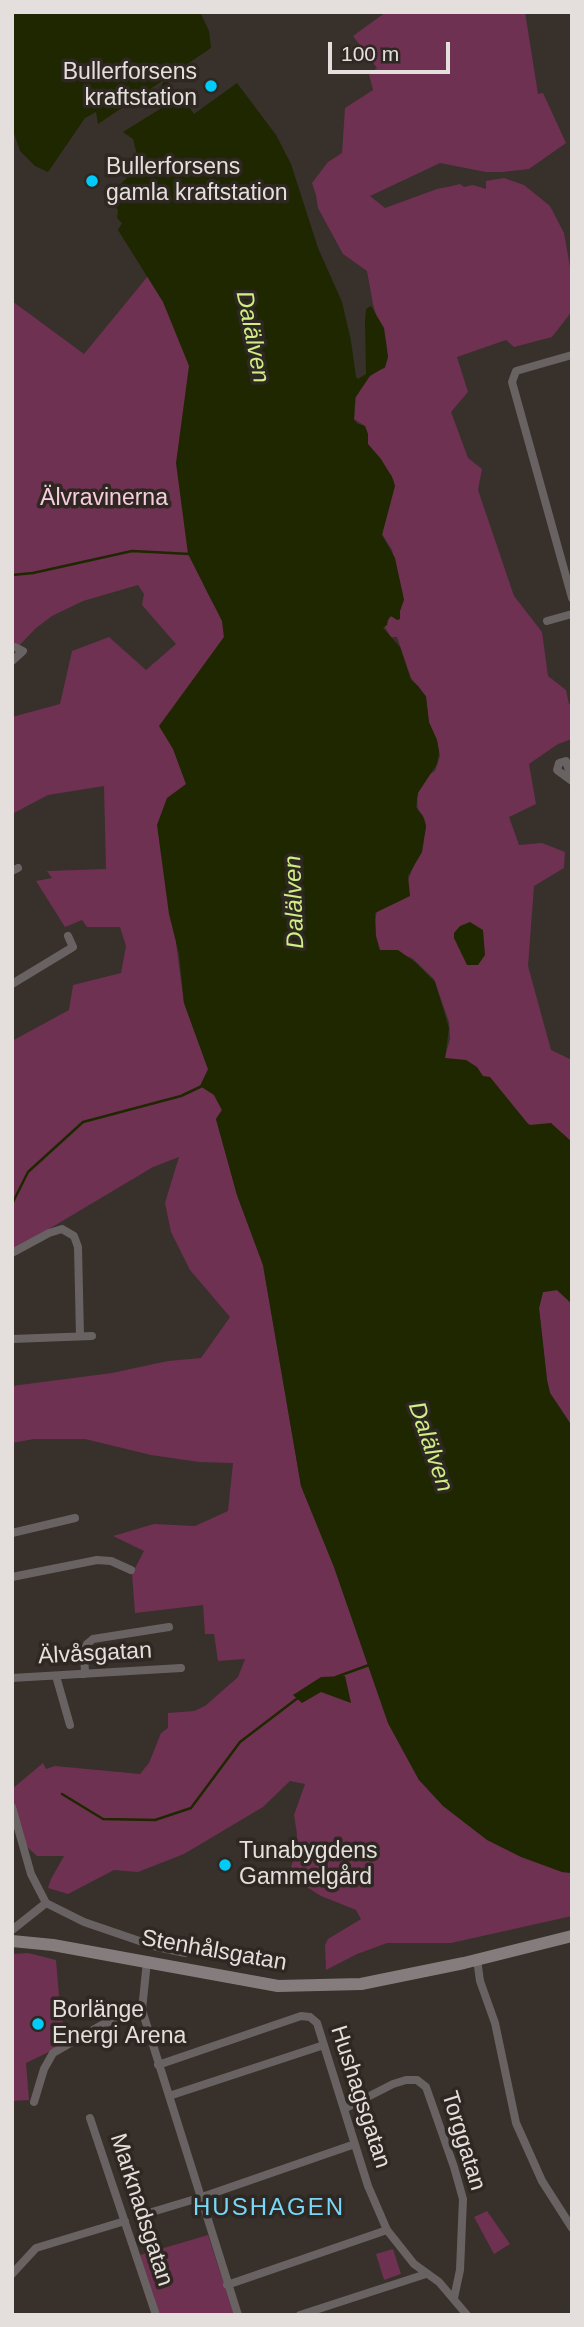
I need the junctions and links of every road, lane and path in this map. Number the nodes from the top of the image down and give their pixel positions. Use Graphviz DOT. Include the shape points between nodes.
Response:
graph roads {
  1 [pos="572,355"];
  2 [pos="572,598"];
  3 [pos="572,614"];
  4 [pos="547,621"];
  5 [pos="12,648"];
  6 [pos="12,661"];
  7 [pos="566,761"];
  8 [pos="572,780"];
  9 [pos="68,936"];
  10 [pos="12,984"];
  11 [pos="12,1253"];
  12 [pos="80,1336"];
  13 [pos="92,1336"];
  14 [pos="12,1339"];
  15 [pos="75,1518"];
  16 [pos="12,1533"];
  17 [pos="131,1570"];
  18 [pos="12,1577"];
  19 [pos="169,1628"];
  20 [pos="180,1668"];
  21 [pos="85,1674"];
  22 [pos="56,1676"];
  23 [pos="12,1678"];
  24 [pos="70,1725"];
  25 [pos="12,1807"];
  26 [pos="46,1903"];
  27 [pos="12,1930"];
  28 [pos="572,1936"];
  29 [pos="12,1941"];
  30 [pos="185,1953"];
  31 [pos="477,1959"];
  32 [pos="147,1961"];
  33 [pos="142,2010"];
  34 [pos="324,2045"];
  35 [pos="158,2065"];
  36 [pos="169,2095"];
  37 [pos="34,2102"];
  38 [pos="344,2109"];
  39 [pos="90,2118"];
  40 [pos="355,2144"];
  41 [pos="202,2197"];
  42 [pos="142,2215"];
  43 [pos="125,2221"];
  44 [pos="572,2228"];
  45 [pos="387,2230"];
  46 [pos="12,2274"];
  47 [pos="426,2274"];
  48 [pos="227,2285"];
  49 [pos="454,2298"];
  50 [pos="465,2314"];
  51 [pos="156,2315"];
  52 [pos="238,2315"];
  53 [pos="299,2315"];
  1 -- 2 [label="street" via="516,371 512,382"];
  3 -- 4 [label="street"];
  5 -- 6 [label="street" via="23,651"];
  7 -- 8 [label="street"];
  9 -- 10 [label="street" via="73,947"];
  11 -- 12 [label="street" via="62,1229 74,1236"];
  12 -- 13 [label="street"];
  12 -- 14 [label="street"];
  15 -- 16 [label="street"];
  17 -- 18 [label="street" via="97,1560"];
  19 -- 21 [label="street" via="93,1639 84,1651"];
  20 -- 21 [label="street, Älvåsgatan"];
  21 -- 22 [label="street, Älvåsgatan"];
  22 -- 23 [label="street, Älvåsgatan"];
  22 -- 24 [label="street"];
  25 -- 26 [label="street" via="31,1874"];
  26 -- 27 [label="street"];
  26 -- 30 [label="street" via="83,1922"];
  28 -- 31 [label="street, Stenhålsgatan"];
  29 -- 32 [label="street, Stenhålsgatan"];
  31 -- 32 [label="street, Stenhålsgatan" via="360,1984 278,1986"];
  31 -- 44 [label="street" via="516,2123 541,2181"];
  32 -- 33 [label="street"];
  33 -- 35 [label="street"];
  33 -- 37 [label="street" via="100,2026 53,2053"];
  34 -- 35 [label="street, Hushagsgatan" via="317,2023 301,2016"];
  34 -- 36 [label="street"];
  34 -- 38 [label="street, Hushagsgatan"];
  35 -- 36 [label="street"];
  36 -- 41 [label="street"];
  38 -- 40 [label="street, Hushagsgatan"];
  38 -- 49 [label="street, Torggatan" via="406,2080 417,2080 426,2087 463,2199"];
  39 -- 43 [label="street, Marknadsgatan"];
  40 -- 41 [label="street"];
  40 -- 45 [label="street, Hushagsgatan"];
  41 -- 42 [label="street"];
  41 -- 48 [label="street"];
  43 -- 46 [label="street" via="36,2248"];
  43 -- 51 [label="street, Marknadsgatan"];
  45 -- 47 [label="street, Hushagsgatan"];
  45 -- 48 [label="street"];
  47 -- 49 [label="street, Hushagsgatan"];
  47 -- 53 [label="street"];
  48 -- 52 [label="street"];
  49 -- 50 [label="street, Hushagsgatan"];
}
